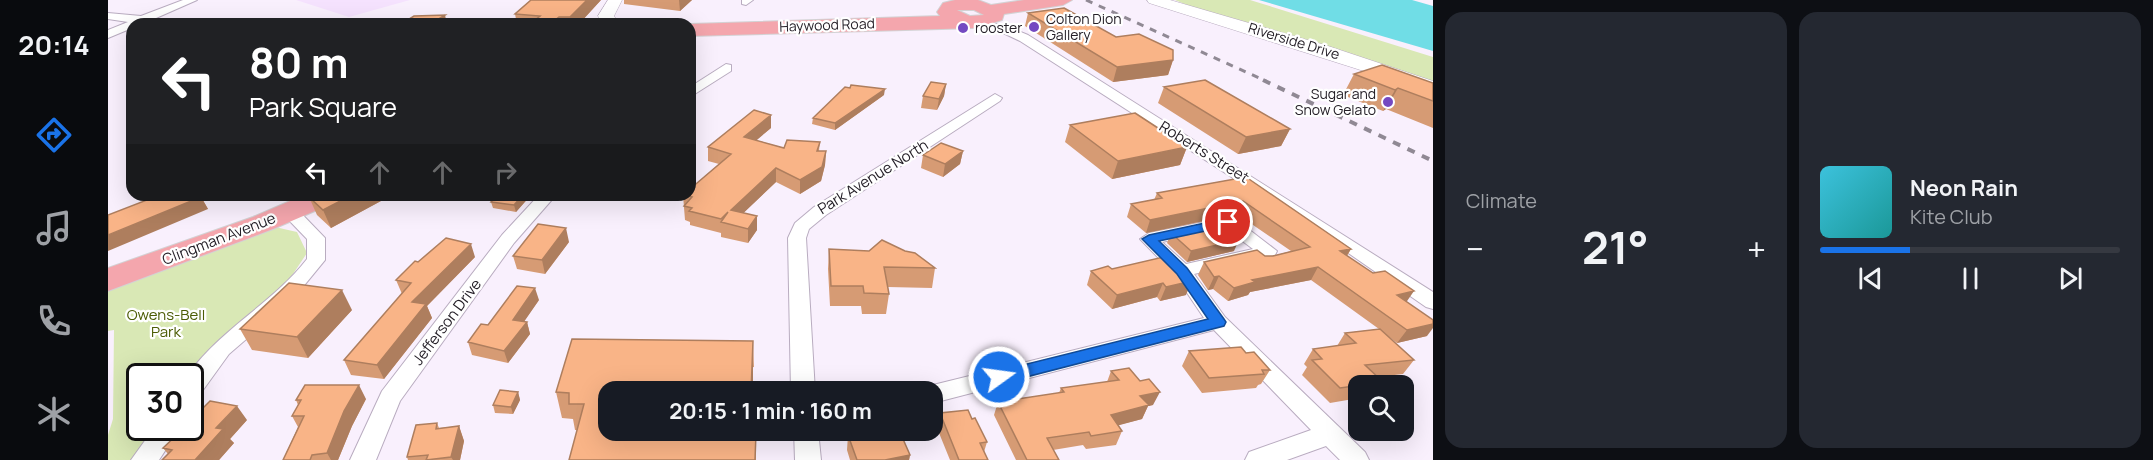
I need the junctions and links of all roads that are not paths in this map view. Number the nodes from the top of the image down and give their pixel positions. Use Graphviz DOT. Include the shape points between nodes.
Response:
graph roads {
  1 [pos="192,0"];
  2 [pos="615,0"];
  3 [pos="1063,0"];
  4 [pos="1154,0"];
  5 [pos="960,9"];
  6 [pos="108,16"];
  7 [pos="997,16"];
  8 [pos="148,18"];
  9 [pos="607,18"];
  10 [pos="126,20"];
  11 [pos="818,24"];
  12 [pos="696,25"];
  13 [pos="126,27"];
  14 [pos="696,30"];
  15 [pos="108,34"];
  16 [pos="726,68"];
  17 [pos="1433,87"];
  18 [pos="696,89"];
  19 [pos="995,98"];
  20 [pos="315,201"];
  21 [pos="543,201"];
  22 [pos="290,212"];
  23 [pos="1182,271"];
  24 [pos="108,280"];
  25 [pos="1433,302"];
  26 [pos="1218,322"];
  27 [pos="204,370"];
  28 [pos="803,381"];
  29 [pos="943,391"];
  30 [pos="1329,434"];
  31 [pos="158,441"];
  32 [pos="807,441"];
  33 [pos="144,460"];
  34 [pos="363,460"];
  35 [pos="808,460"];
  36 [pos="1258,460"];
  37 [pos="1356,460"];
  1 -- 8 [label="street"];
  2 -- 9 [label="main road"];
  3 -- 7 [label="main road"];
  4 -- 17 [label="main road, Riverside Drive"];
  5 -- 7 [label="main road, Haywood Road"];
  5 -- 11 [label="main road, Haywood Road"];
  6 -- 10 [label="street"];
  7 -- 25 [label="street, Roberts Street" via="1024,38"];
  11 -- 12 [label="main road, Haywood Road"];
  11 -- 14 [label="main road, Haywood Road"];
  13 -- 15 [label="street"];
  16 -- 18 [label="street"];
  19 -- 28 [label="street, Park Avenue North" via="801,227 797,238"];
  20 -- 22 [label="main road, Clingman Avenue"];
  21 -- 34 [label="street, Jefferson Drive" via="508,239 390,397"];
  22 -- 24 [label="main road, Clingman Avenue"];
  22 -- 27 [label="street" via="316,238 316,260 280,300 227,343"];
  23 -- 23 [label="street" via="1257,254 1268,251 1228,222 1149,239"];
  23 -- 26 [label="street"];
  26 -- 29 [label="street"];
  26 -- 30 [label="street"];
  30 -- 36 [label="street"];
  30 -- 37 [label="street"];
  31 -- 33 [label="street"];
  32 -- 35 [label="street"];
}
